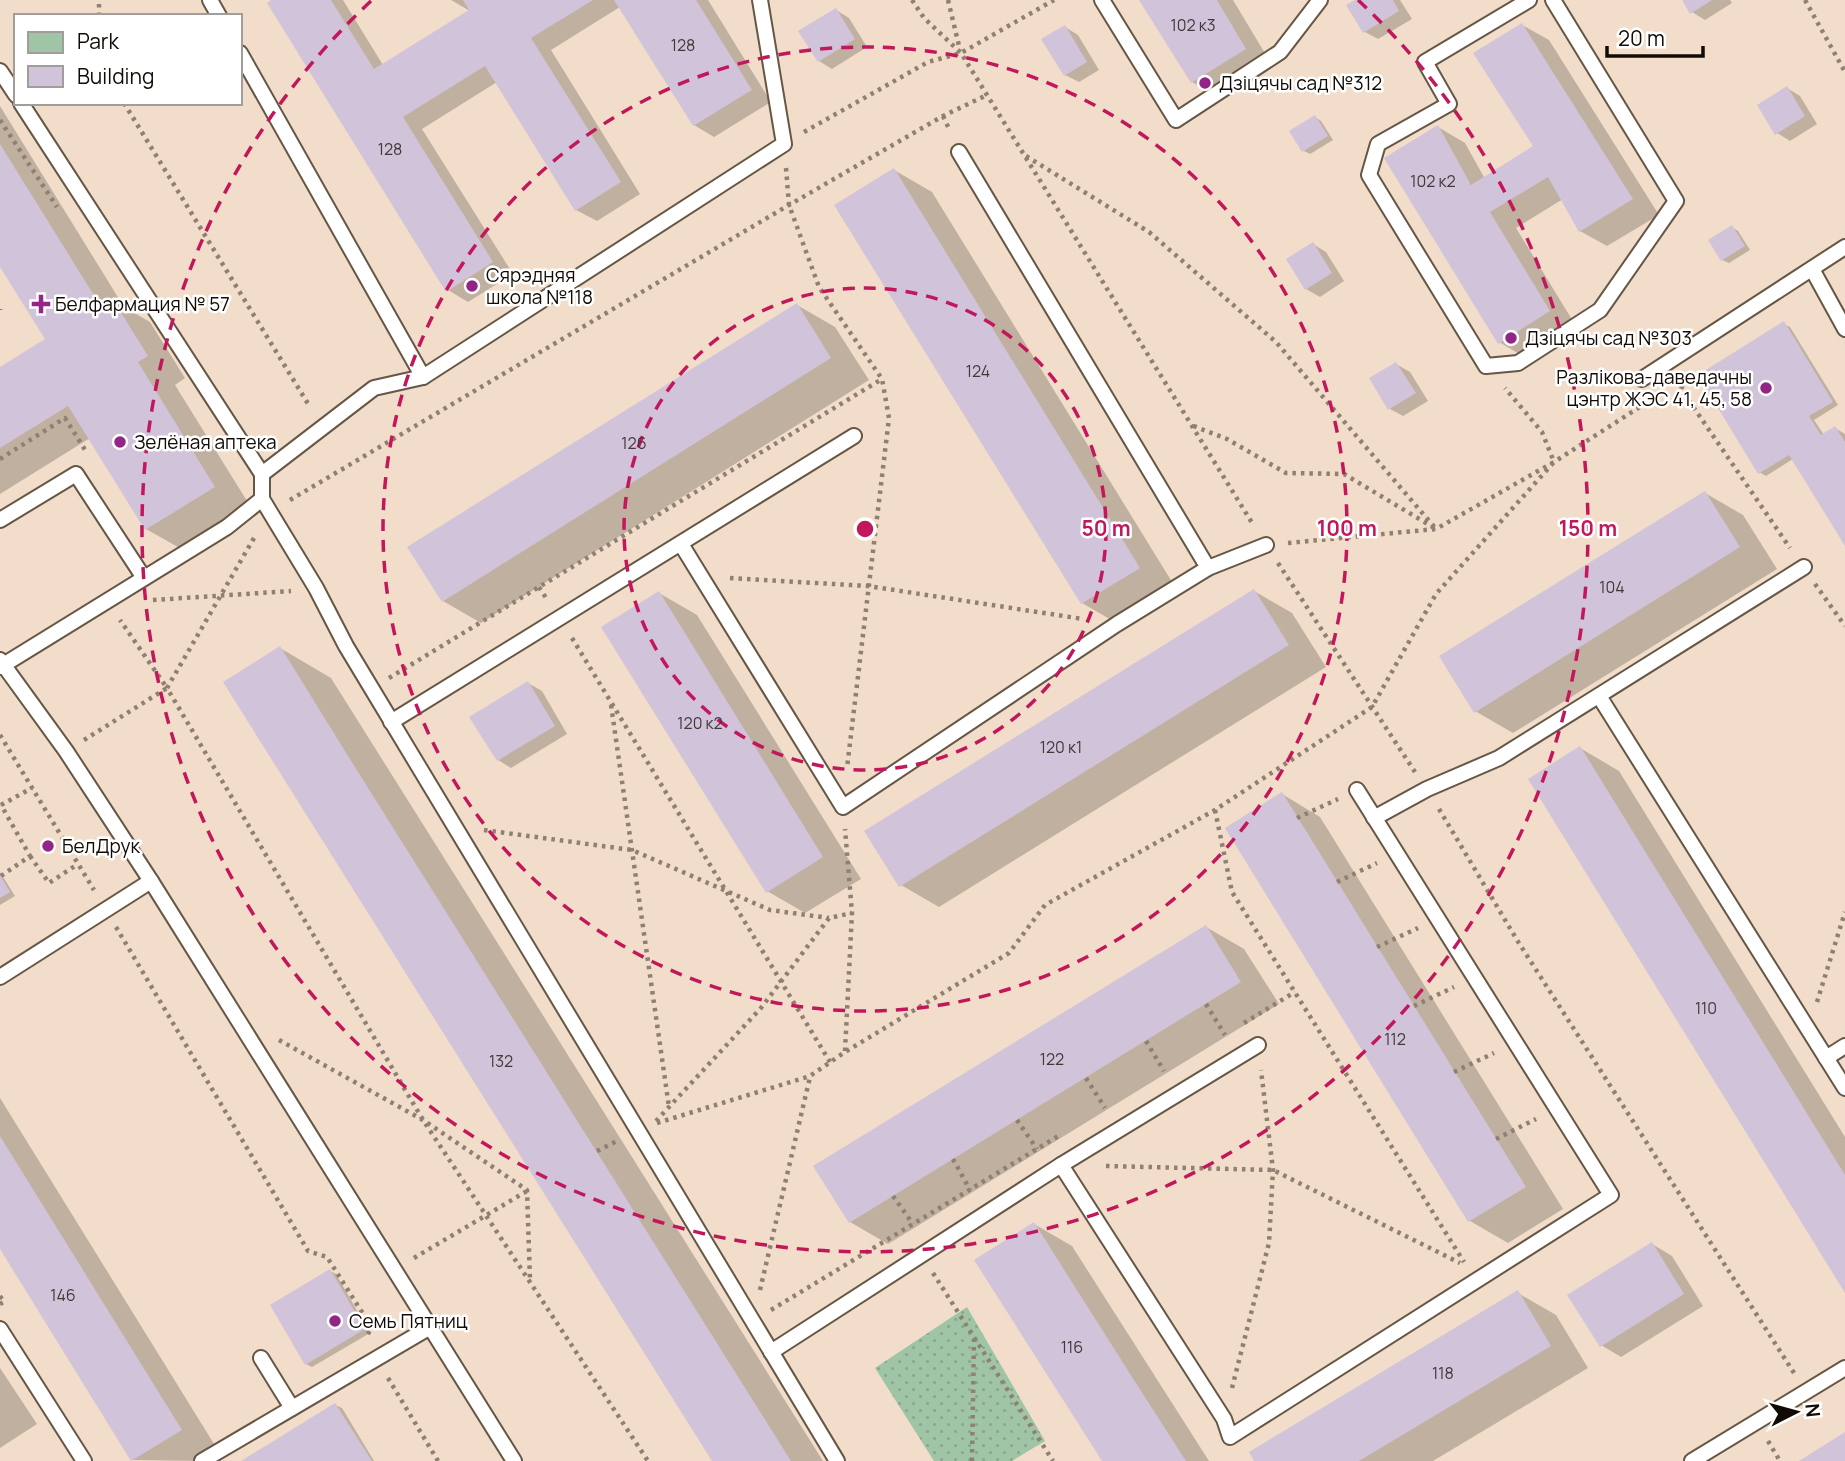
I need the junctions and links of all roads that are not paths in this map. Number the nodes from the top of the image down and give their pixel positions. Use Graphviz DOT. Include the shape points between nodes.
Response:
graph roads {
  1 [pos="760,0"];
  2 [pos="1102,0"];
  3 [pos="1320,0"];
  4 [pos="1529,0"];
  5 [pos="1553,0"];
  6 [pos="242,57"];
  7 [pos="0,71"];
  8 [pos="14,92"];
  9 [pos="22,105"];
  10 [pos="959,152"];
  11 [pos="1845,247"];
  12 [pos="1812,269"];
  13 [pos="1845,329"];
  14 [pos="423,377"];
  15 [pos="1642,379"];
  16 [pos="854,436"];
  17 [pos="262,474"];
  18 [pos="262,499"];
  19 [pos="0,520"];
  20 [pos="681,544"];
  21 [pos="1266,545"];
  22 [pos="1804,567"];
  23 [pos="1208,568"];
  24 [pos="144,578"];
  25 [pos="1,664"];
  26 [pos="1599,696"];
  27 [pos="391,722"];
  28 [pos="1357,790"];
  29 [pos="1374,818"];
  30 [pos="150,881"];
  31 [pos="0,977"];
  32 [pos="1258,1045"];
  33 [pos="1845,1046"];
  34 [pos="1826,1058"];
  35 [pos="1845,1088"];
  36 [pos="1061,1165"];
  37 [pos="432,1326"];
  38 [pos="0,1329"];
  39 [pos="771,1352"];
  40 [pos="261,1358"];
  41 [pos="1845,1368"];
  42 [pos="292,1408"];
  43 [pos="84,1461"];
  44 [pos="202,1461"];
  45 [pos="514,1461"];
  46 [pos="837,1461"];
  47 [pos="1692,1461"];
  1 -- 14 [label="lane" via="784,144"];
  2 -- 3 [label="lane" via="1176,120 1280,52"];
  4 -- 5 [label="lane" via="1425,62 1448,104 1378,144 1368,175 1486,366 1518,363 1600,310 1676,201"];
  6 -- 14 [label="lane"];
  7 -- 8 [label="lane"];
  9 -- 17 [label="lane"];
  10 -- 23 [label="lane"];
  11 -- 12 [label="lane"];
  12 -- 13 [label="lane"];
  12 -- 15 [label="lane"];
  14 -- 17 [label="lane" via="374,388"];
  16 -- 20 [label="lane"];
  17 -- 18 [label="lane"];
  18 -- 24 [label="lane" via="227,527"];
  18 -- 27 [label="lane"];
  19 -- 24 [label="lane" via="76,474"];
  20 -- 23 [label="lane" via="843,807"];
  20 -- 27 [label="lane"];
  21 -- 23 [label="lane"];
  22 -- 26 [label="lane"];
  24 -- 25 [label="lane"];
  25 -- 30 [label="lane" via="66,751"];
  26 -- 29 [label="lane" via="1499,758"];
  26 -- 34 [label="lane"];
  27 -- 39 [label="lane"];
  28 -- 29 [label="lane"];
  29 -- 36 [label="lane" via="1611,1195 1230,1437 1224,1419"];
  30 -- 31 [label="lane"];
  30 -- 37 [label="lane"];
  32 -- 36 [label="lane"];
  33 -- 34 [label="lane"];
  34 -- 35 [label="lane"];
  36 -- 39 [label="lane"];
  37 -- 42 [label="lane"];
  37 -- 45 [label="lane"];
  38 -- 43 [label="lane"];
  39 -- 46 [label="lane"];
  40 -- 42 [label="lane"];
  41 -- 47 [label="lane"];
  42 -- 44 [label="lane"];
}
